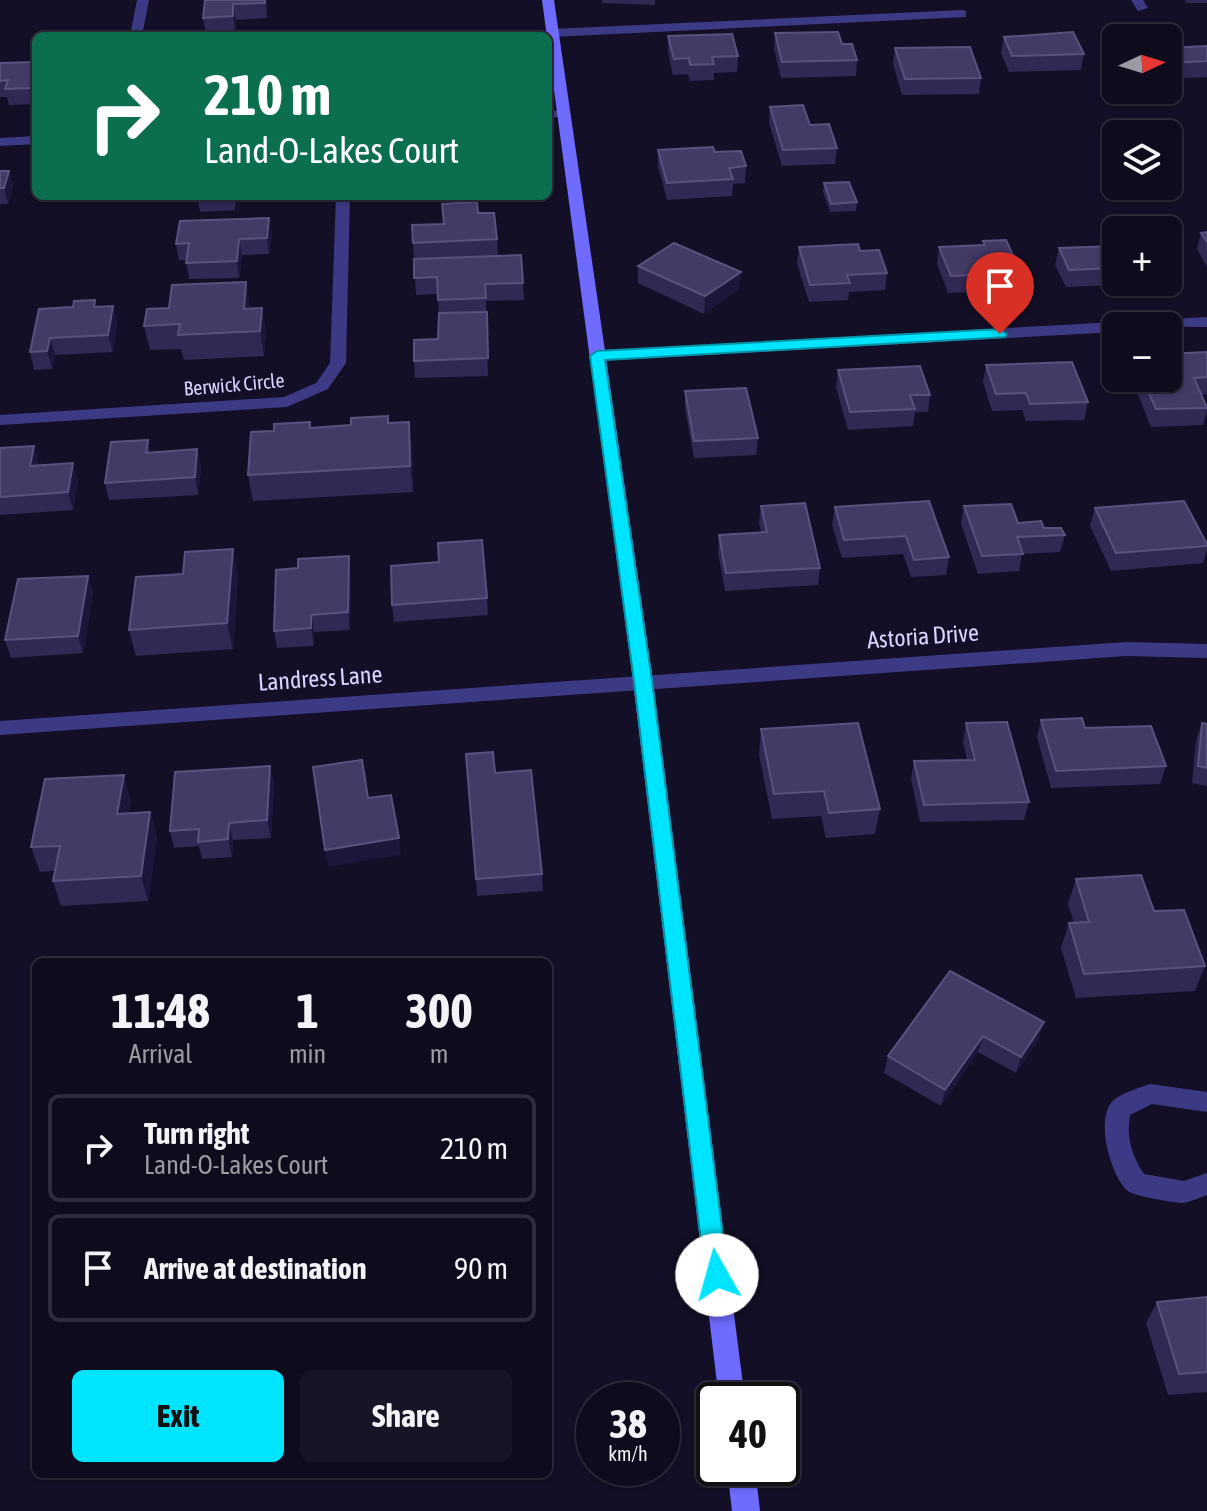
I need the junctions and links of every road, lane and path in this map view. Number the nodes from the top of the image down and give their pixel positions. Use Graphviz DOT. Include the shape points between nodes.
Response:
graph roads {
  1 [pos="143,0"];
  2 [pos="548,0"];
  3 [pos="962,14"];
  4 [pos="137,32"];
  5 [pos="552,32"];
  6 [pos="552,33"];
  7 [pos="556,114"];
  8 [pos="32,140"];
  9 [pos="0,142"];
  10 [pos="343,200"];
  11 [pos="1207,322"];
  12 [pos="1182,323"];
  13 [pos="1102,328"];
  14 [pos="597,356"];
  15 [pos="0,420"];
  16 [pos="1207,651"];
  17 [pos="643,681"];
  18 [pos="0,728"];
  19 [pos="1207,1102"];
  20 [pos="1207,1184"];
  21 [pos="730,1382"];
  22 [pos="743,1486"];
  23 [pos="746,1511"];
  1 -- 4 [label="street"];
  2 -- 5 [label="street"];
  3 -- 6 [label="street"];
  6 -- 7 [label="street"];
  7 -- 14 [label="street"];
  8 -- 9 [label="street"];
  10 -- 15 [label="street, Berwick Circle" via="338,363 322,386 287,402"];
  11 -- 12 [label="street"];
  13 -- 14 [label="street"];
  14 -- 17 [label="street"];
  16 -- 17 [label="street, Astoria Drive" via="1126,649"];
  17 -- 18 [label="street, Landress Lane"];
  17 -- 21 [label="street"];
  19 -- 20 [label="street" via="1150,1094 1120,1109 1115,1120 1124,1166 1137,1184 1184,1192"];
  22 -- 23 [label="street"];
}
